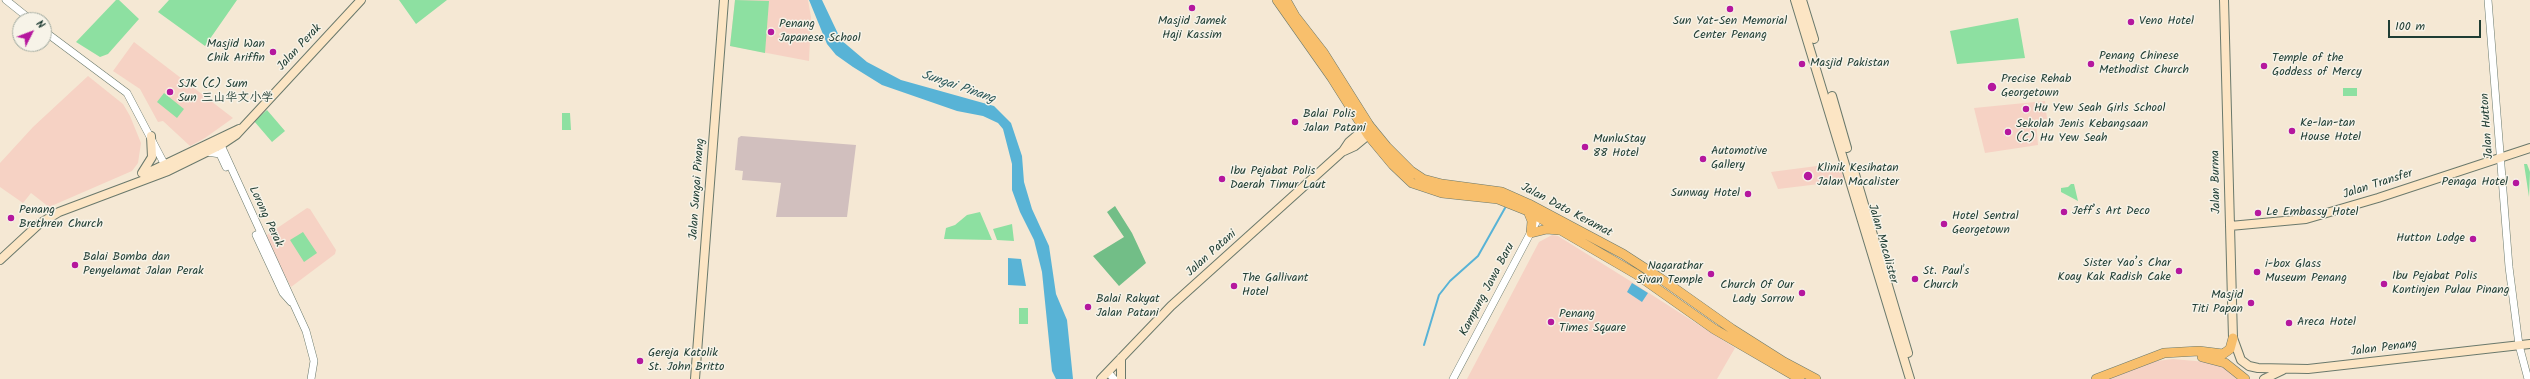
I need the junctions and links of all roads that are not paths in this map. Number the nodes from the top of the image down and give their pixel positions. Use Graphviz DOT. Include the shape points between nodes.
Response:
graph roads {
  1 [pos="6,0"];
  2 [pos="362,0"];
  3 [pos="724,0"];
  4 [pos="1277,0"];
  5 [pos="1286,0"];
  6 [pos="1795,0"];
  7 [pos="1802,0"];
  8 [pos="2224,0"];
  9 [pos="2488,0"];
  10 [pos="21,12"];
  11 [pos="52,36"];
  12 [pos="1369,130"];
  13 [pos="151,136"];
  14 [pos="220,142"];
  15 [pos="2530,148"];
  16 [pos="207,152"];
  17 [pos="2501,158"];
  18 [pos="166,168"];
  19 [pos="134,183"];
  20 [pos="1528,211"];
  21 [pos="1541,214"];
  22 [pos="2230,226"];
  23 [pos="1563,230"];
  24 [pos="1531,233"];
  25 [pos="0,260"];
  26 [pos="292,303"];
  27 [pos="2233,338"];
  28 [pos="2530,344"];
  29 [pos="2518,345"];
  30 [pos="2194,353"];
  31 [pos="1122,358"];
  32 [pos="2243,362"];
  33 [pos="2283,369"];
  34 [pos="1108,372"];
  35 [pos="311,379"];
  36 [pos="695,379"];
  37 [pos="1101,379"];
  38 [pos="1114,379"];
  39 [pos="1121,379"];
  40 [pos="1453,379"];
  41 [pos="1800,379"];
  42 [pos="1816,379"];
  43 [pos="1910,379"];
  44 [pos="1916,379"];
  45 [pos="2096,379"];
  46 [pos="2245,379"];
  47 [pos="2264,379"];
  48 [pos="2528,379"];
  1 -- 10 [label="street"];
  2 -- 14 [label="main road, Jalan Perak" via="239,129 233,130"];
  3 -- 36 [label="main road, Jalan Sungai Pinang"];
  4 -- 12 [label="main road, Jalan Dato Keramat"];
  5 -- 12 [label="main road, Jalan Dato Keramat" via="1295,16 1327,57"];
  6 -- 43 [label="main road, Jalan Macalister"];
  7 -- 44 [label="main road, Jalan Macalister"];
  8 -- 22 [label="main road, Jalan Burma"];
  9 -- 17 [label="street, Jalan Hutton"];
  11 -- 13 [label="street" via="127,93"];
  12 -- 20 [label="main road, Jalan Dato Keramat" via="1393,165 1412,183 1442,193 1498,199"];
  12 -- 21 [label="main road, Jalan Dato Keramat" via="1401,162 1424,179 1461,188 1502,192"];
  12 -- 31 [label="main road, Jalan Patani" via="1171,306"];
  13 -- 18 [label="street"];
  13 -- 19 [label="main road" via="151,162"];
  14 -- 16 [label="main road, Jalan Perak"];
  14 -- 18 [label="main road, Jalan Perak"];
  14 -- 26 [label="street, Lorong Perak" via="260,235 289,290"];
  15 -- 17 [label="main road, Jalan Transfer"];
  16 -- 18 [label="main road, Jalan Perak"];
  16 -- 26 [label="street, Lorong Perak" via="215,152 222,157 283,293"];
  17 -- 22 [label="main road, Jalan Transfer" via="2306,219"];
  17 -- 29 [label="street, Jalan Hutton"];
  18 -- 19 [label="main road, Jalan Perak" via="151,171 145,178"];
  19 -- 25 [label="main road, Jalan Perak" via="49,218"];
  20 -- 21 [label="main road, Jalan Dato Keramat"];
  20 -- 24 [label="main road" via="1532,221"];
  21 -- 23 [label="main road, Jalan Dato Keramat"];
  21 -- 24 [label="street, Kampung Jawa Baru"];
  21 -- 42 [label="main road, Jalan Dato Keramat" via="1622,254 1723,323"];
  22 -- 27 [label="main road, Jalan Burma"];
  23 -- 24 [label="main road" via="1547,229"];
  23 -- 41 [label="main road, Jalan Dato Keramat" via="1653,285 1714,329"];
  24 -- 40 [label="street, Kampung Jawa Baru"];
  26 -- 35 [label="street, Lorong Perak" via="314,354"];
  27 -- 30 [label="main road" via="2230,349 2225,353"];
  27 -- 32 [label="main road, Jalan Burma" via="2238,356"];
  28 -- 29 [label="main road, Jalan Penang"];
  29 -- 33 [label="main road, Jalan Penang" via="2324,368"];
  29 -- 48 [label="street, Jalan Hutton"];
  30 -- 45 [label="main road" via="2164,353"];
  30 -- 46 [label="main road" via="2225,363"];
  31 -- 34 [label="main road, Jalan Patani"];
  31 -- 39 [label="main road"];
  32 -- 33 [label="main road, Jalan Penang" via="2253,368"];
  33 -- 47 [label="main road"];
  34 -- 37 [label="main road, Jalan Patani"];
  34 -- 38 [label="street"];
}
